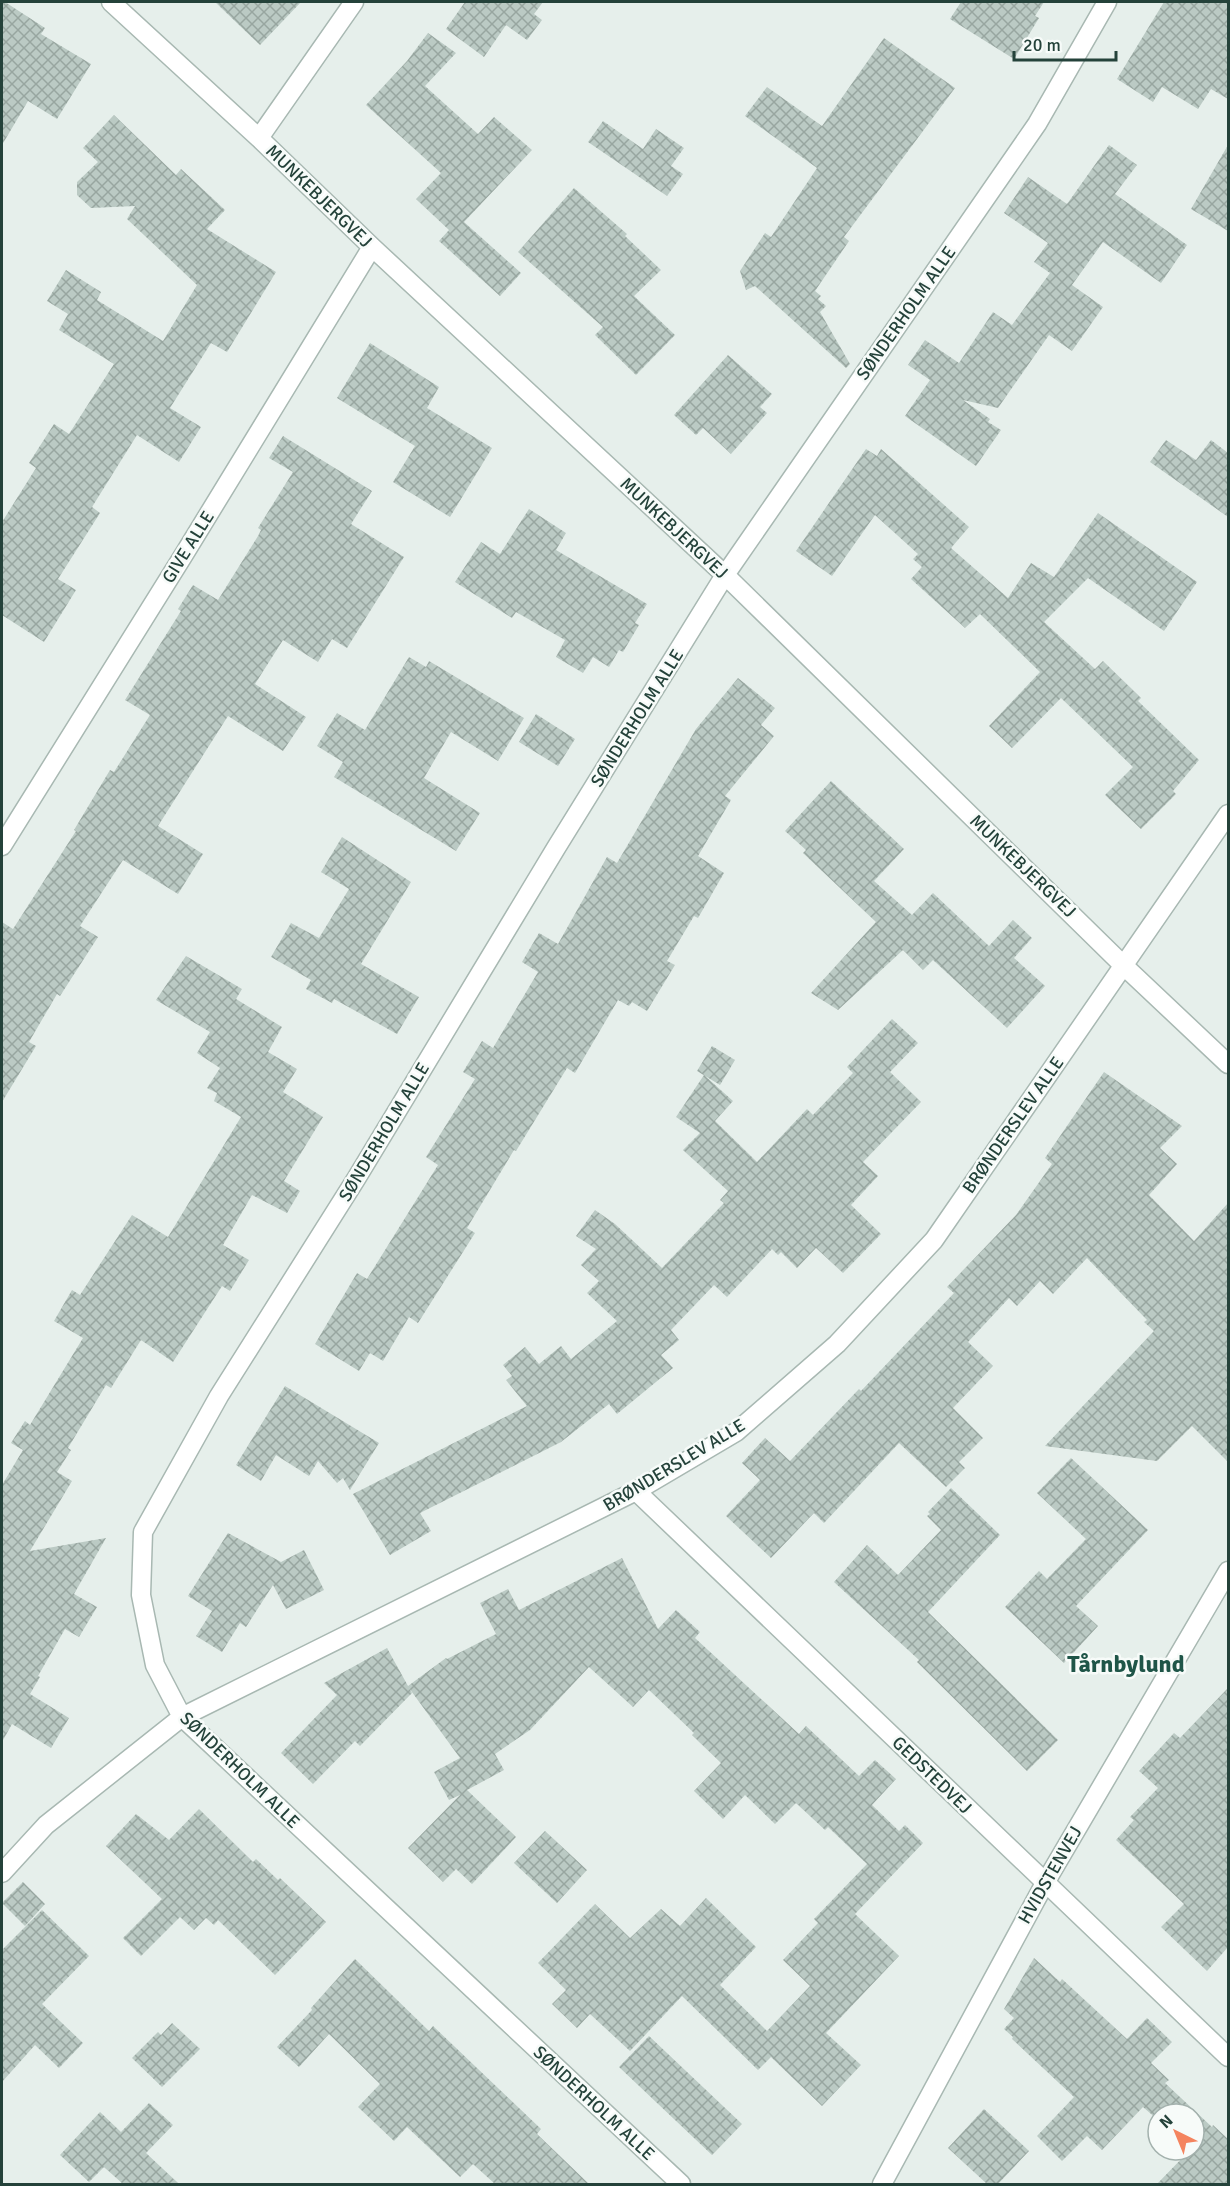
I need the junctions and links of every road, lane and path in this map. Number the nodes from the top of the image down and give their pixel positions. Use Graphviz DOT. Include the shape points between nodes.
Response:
graph roads {
  1 [pos="111,2"];
  2 [pos="354,2"];
  3 [pos="1107,2"];
  4 [pos="259,138"];
  5 [pos="372,247"];
  6 [pos="725,575"];
  7 [pos="1228,814"];
  8 [pos="2,846"];
  9 [pos="1124,965"];
  10 [pos="1228,1064"];
  11 [pos="636,1491"];
  12 [pos="1228,1570"];
  13 [pos="182,1717"];
  14 [pos="2,1873"];
  15 [pos="1044,1883"];
  16 [pos="1228,2057"];
  17 [pos="888,2181"];
  18 [pos="681,2184"];
  1 -- 4 [label="street, MUNKEBJERGVEJ"];
  2 -- 4 [label="street"];
  3 -- 6 [label="street, SØNDERHOLM ALLE" via="1037,124"];
  4 -- 5 [label="street, MUNKEBJERGVEJ"];
  5 -- 6 [label="street, MUNKEBJERGVEJ"];
  5 -- 8 [label="street, GIVE ALLE"];
  6 -- 9 [label="street, MUNKEBJERGVEJ"];
  6 -- 13 [label="street, SØNDERHOLM ALLE" via="219,1396 143,1532 141,1595 155,1665"];
  7 -- 9 [label="street, BRØNDERSLEV ALLE"];
  9 -- 10 [label="street, MUNKEBJERGVEJ"];
  9 -- 11 [label="street, BRØNDERSLEV ALLE" via="934,1240 837,1344 736,1432"];
  11 -- 13 [label="street, BRØNDERSLEV ALLE"];
  11 -- 15 [label="street, GEDSTEDVEJ"];
  12 -- 15 [label="street, HVIDSTENVEJ"];
  13 -- 14 [label="street, BRØNDERSLEV ALLE" via="46,1824"];
  13 -- 18 [label="street, SØNDERHOLM ALLE"];
  15 -- 16 [label="street, GEDSTEDVEJ"];
  15 -- 17 [label="street, HVIDSTENVEJ"];
}
